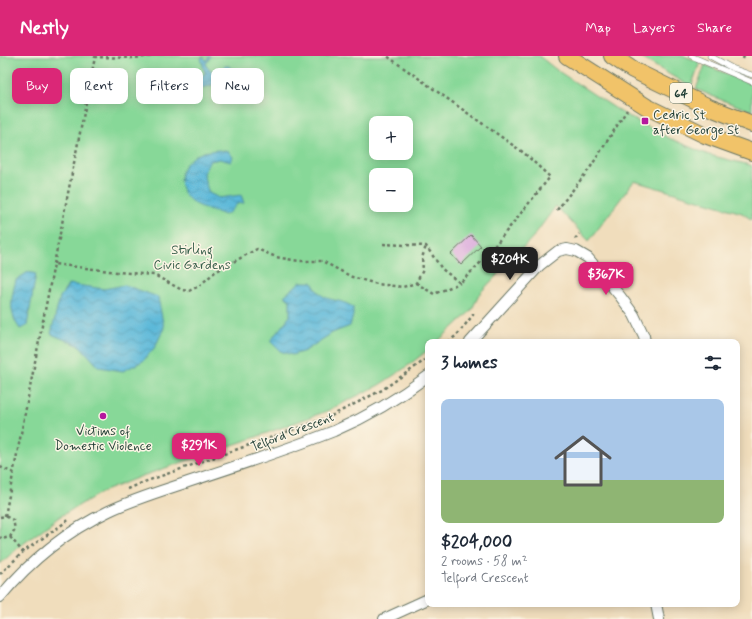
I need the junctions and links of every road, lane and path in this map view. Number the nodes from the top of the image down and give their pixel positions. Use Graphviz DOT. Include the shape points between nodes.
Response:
graph roads {
  1 [pos="153,56"];
  2 [pos="387,56"];
  3 [pos="566,56"];
  4 [pos="612,56"];
  5 [pos="691,56"];
  6 [pos="710,56"];
  7 [pos="134,57"];
  8 [pos="752,75"];
  9 [pos="752,82"];
  10 [pos="626,112"];
  11 [pos="752,124"];
  12 [pos="752,152"];
  13 [pos="558,210"];
  14 [pos="383,244"];
  15 [pos="426,246"];
  16 [pos="54,264"];
  17 [pos="416,283"];
  18 [pos="460,283"];
  19 [pos="473,312"];
  20 [pos="452,339"];
  21 [pos="473,339"];
  22 [pos="644,339"];
  23 [pos="425,378"];
  24 [pos="0,467"];
  25 [pos="14,473"];
  26 [pos="5,516"];
  27 [pos="0,517"];
  28 [pos="0,537"];
  29 [pos="10,537"];
  30 [pos="23,552"];
  31 [pos="0,597"];
  32 [pos="425,600"];
  33 [pos="657,607"];
  34 [pos="384,619"];
  35 [pos="659,619"];
  1 -- 7 [label="path"];
  2 -- 18 [label="path" via="524,153 550,177 484,259"];
  3 -- 12 [label="main road, 64" via="648,107 705,135"];
  4 -- 11 [label="main road, 64" via="633,70 711,108"];
  5 -- 9 [label="lane"];
  6 -- 8 [label="lane"];
  7 -- 16 [label="path" via="95,57"];
  10 -- 13 [label="path" via="590,168"];
  14 -- 15 [label="path"];
  15 -- 17 [label="path" via="422,258 423,270"];
  15 -- 18 [label="path" via="442,269"];
  16 -- 17 [label="path" via="154,275 182,290 189,291 215,272 257,249 276,257 322,261 352,277 377,284 403,287"];
  16 -- 25 [label="path"];
  17 -- 18 [label="path" via="434,294"];
  19 -- 20 [label="path"];
  21 -- 22 [label="street" via="540,265 558,251 567,250 576,251 588,258 634,315"];
  23 -- 31 [label="street, Telford Crescent" via="390,403 334,430 148,495 108,512 70,534 32,563"];
  24 -- 25 [label="path"];
  25 -- 26 [label="path"];
  26 -- 27 [label="path"];
  26 -- 29 [label="path" via="13,520 15,529"];
  28 -- 29 [label="path"];
  29 -- 30 [label="path"];
  32 -- 34 [label="street"];
  33 -- 35 [label="street"];
}
